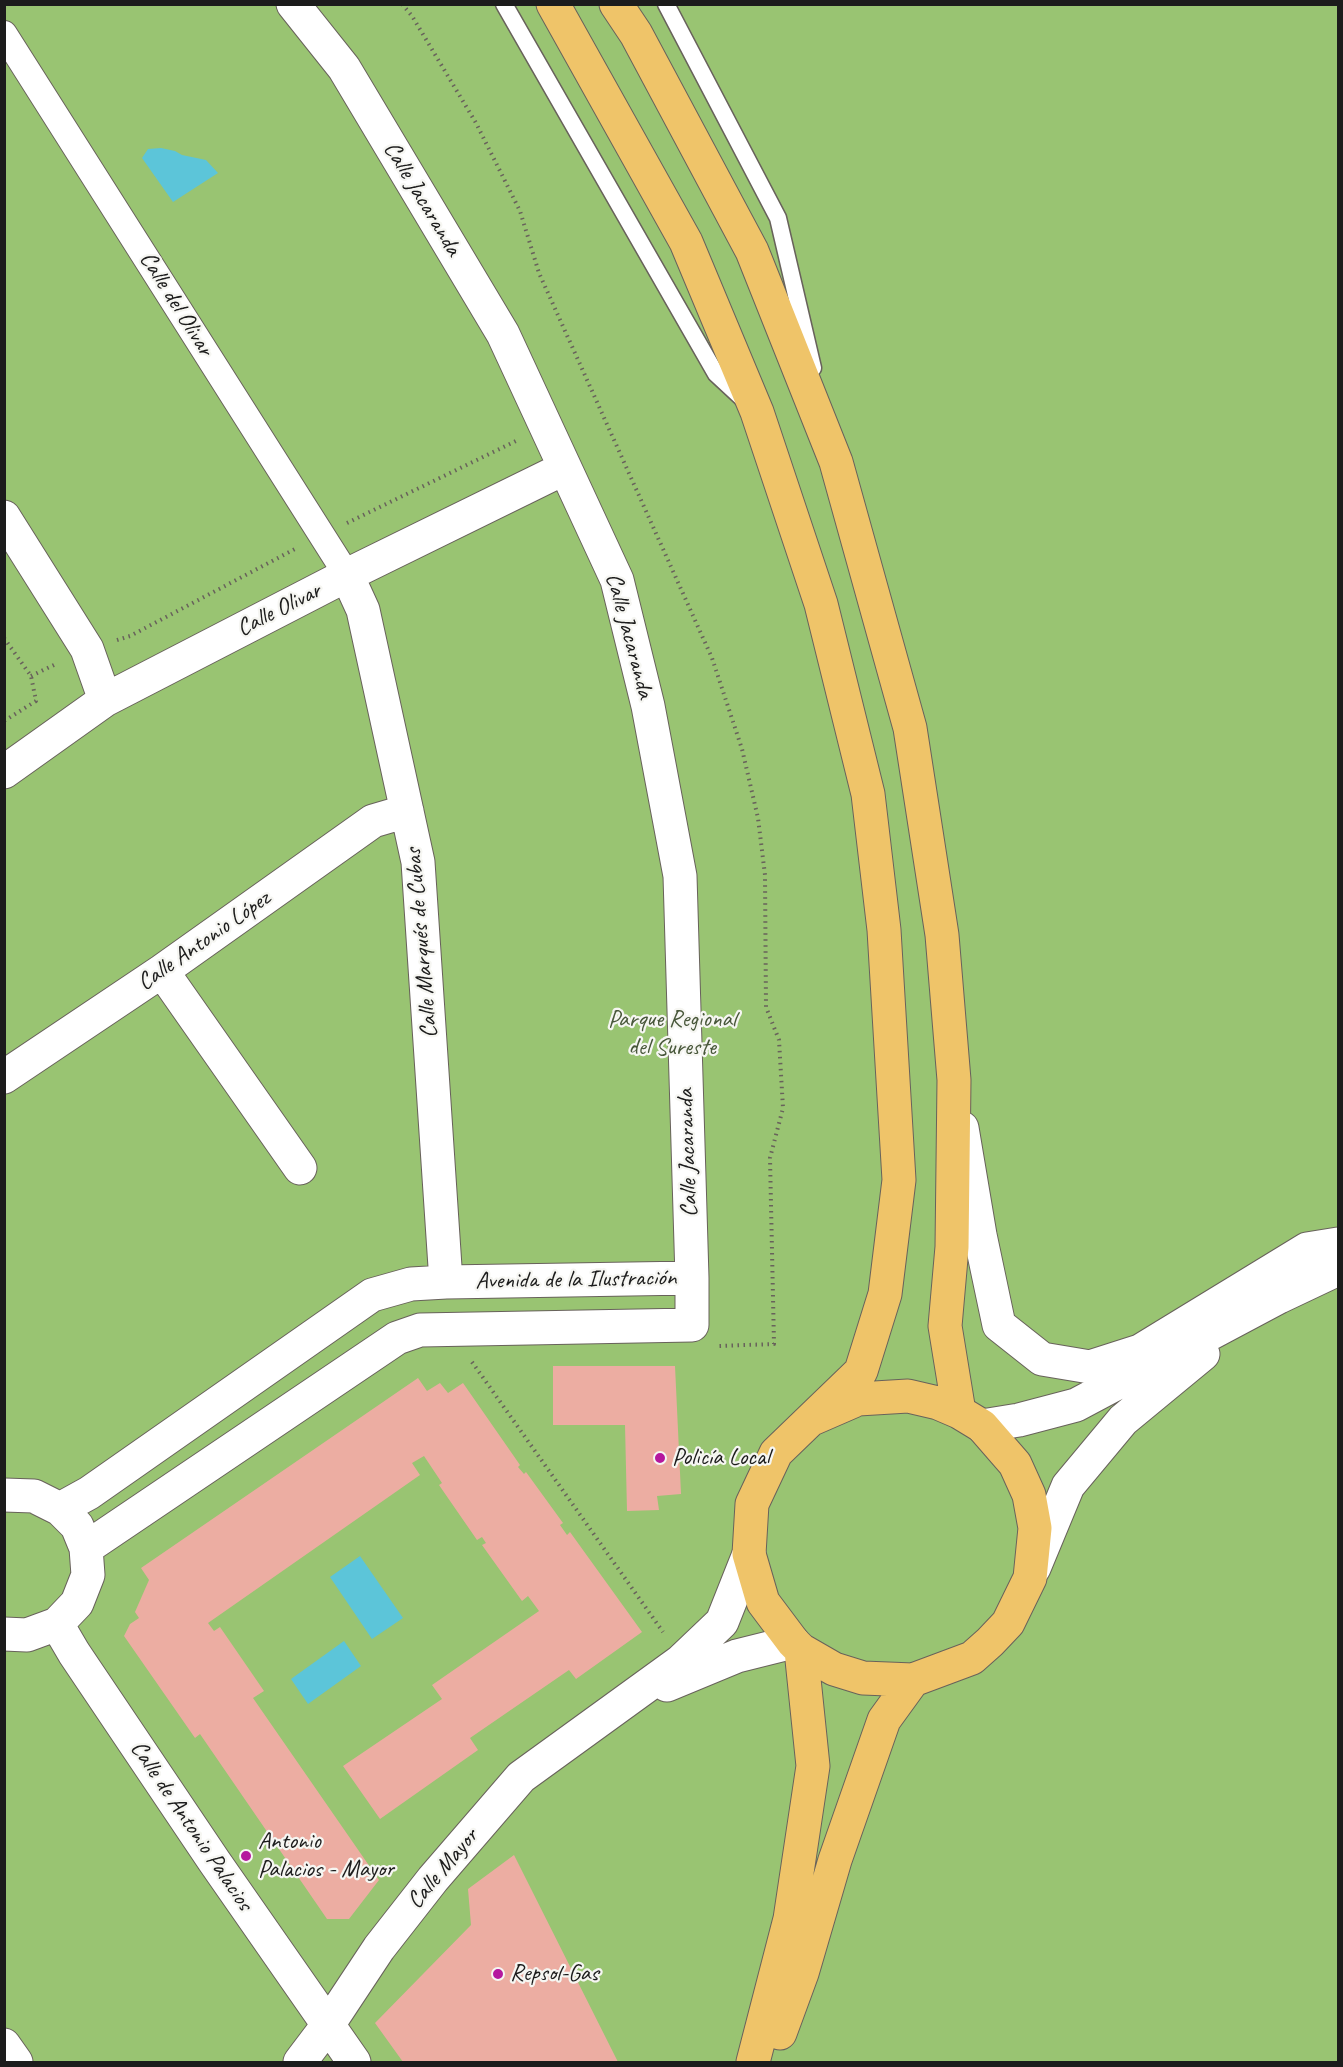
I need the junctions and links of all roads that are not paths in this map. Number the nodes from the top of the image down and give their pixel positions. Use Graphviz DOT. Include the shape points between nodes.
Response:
graph roads {
  1 [pos="293,4"];
  2 [pos="504,4"];
  3 [pos="553,4"];
  4 [pos="616,4"];
  5 [pos="666,4"];
  6 [pos="4,34"];
  7 [pos="757,412"];
  8 [pos="836,462"];
  9 [pos="565,468"];
  10 [pos="4,517"];
  11 [pos="347,575"];
  12 [pos="105,700"];
  13 [pos="4,772"];
  14 [pos="407,811"];
  15 [pos="162,971"];
  16 [pos="4,1077"];
  17 [pos="954,1080"];
  18 [pos="300,1168"];
  19 [pos="1338,1244"];
  20 [pos="1338,1269"];
  21 [pos="692,1278"];
  22 [pos="446,1282"];
  23 [pos="1279,1297"];
  24 [pos="812,1419"];
  25 [pos="970,1419"];
  26 [pos="4,1495"];
  27 [pos="60,1509"];
  28 [pos="86,1548"];
  29 [pos="749,1554"];
  30 [pos="1030,1578"];
  31 [pos="57,1624"];
  32 [pos="4,1634"];
  33 [pos="797,1646"];
  34 [pos="913,1680"];
  35 [pos="618,1706"];
  36 [pos="328,2025"];
  37 [pos="4,2045"];
  38 [pos="16,2062"];
  39 [pos="300,2062"];
  40 [pos="354,2062"];
  41 [pos="753,2062"];
  42 [pos="769,2062"];
  1 -- 9 [label="street, Calle Jacaranda" via="344,68 503,334"];
  2 -- 7 [label="lane" via="716,374"];
  3 -- 7 [label="main road" via="686,243"];
  4 -- 8 [label="main road" via="636,34 752,251"];
  5 -- 8 [label="lane" via="778,218"];
  6 -- 11 [label="street, Calle del Olivar"];
  7 -- 24 [label="main road" via="821,604 868,794 884,930 899,1180 885,1294 861,1371"];
  8 -- 17 [label="main road" via="910,728 942,935"];
  9 -- 11 [label="street, Calle Olivar"];
  9 -- 21 [label="street, Calle Jacaranda" via="617,580 648,706 680,876"];
  10 -- 12 [label="street" via="87,649"];
  11 -- 12 [label="street, Calle Olivar"];
  11 -- 14 [label="street, Calle Marqués de Cubas" via="363,610"];
  12 -- 13 [label="street, Calle Olivar"];
  14 -- 15 [label="street, Calle Antonio López" via="373,821"];
  14 -- 22 [label="street, Calle Marqués de Cubas" via="418,862"];
  15 -- 16 [label="street, Calle Antonio López"];
  15 -- 18 [label="street"];
  17 -- 19 [label="street" via="999,1325 1042,1359 1090,1367 1140,1351 1307,1249"];
  17 -- 25 [label="main road" via="952,1247 945,1326"];
  20 -- 23 [label="street"];
  21 -- 22 [label="street, Avenida de la Ilustración"];
  21 -- 28 [label="street, Avenida de la Ilustración" via="692,1325 420,1330 397,1338"];
  22 -- 27 [label="street, Avenida de la Ilustración" via="411,1284 372,1295 89,1493"];
  23 -- 25 [label="street" via="1076,1405 1019,1420"];
  23 -- 30 [label="street" via="1123,1420 1068,1486"];
  24 -- 25 [label="main road" via="858,1399 908,1396 938,1403"];
  24 -- 29 [label="main road" via="776,1453 752,1504"];
  25 -- 30 [label="main road" via="1015,1464 1029,1495 1035,1528"];
  26 -- 27 [label="street" via="34,1496"];
  27 -- 28 [label="street" via="77,1526"];
  28 -- 31 [label="street" via="87,1575 77,1603"];
  29 -- 33 [label="main road" via="763,1602"];
  29 -- 35 [label="street, Calle Mayor" via="722,1622 681,1661"];
  30 -- 34 [label="main road" via="1008,1623 972,1658"];
  31 -- 32 [label="street" via="27,1635"];
  31 -- 36 [label="street, Calle de Antonio Palacios"];
  33 -- 34 [label="main road" via="834,1669 863,1678"];
  33 -- 35 [label="street, Calle Mayor" via="737,1656"];
  33 -- 41 [label="main road" via="813,1766 790,1919"];
  34 -- 42 [label="main road" via="884,1720"];
  35 -- 36 [label="street, Calle Mayor" via="521,1777 379,1948"];
  36 -- 39 [label="street, Calle Mayor"];
  36 -- 40 [label="street, Calle de Antonio Palacios"];
  37 -- 38 [label="street"];
}
